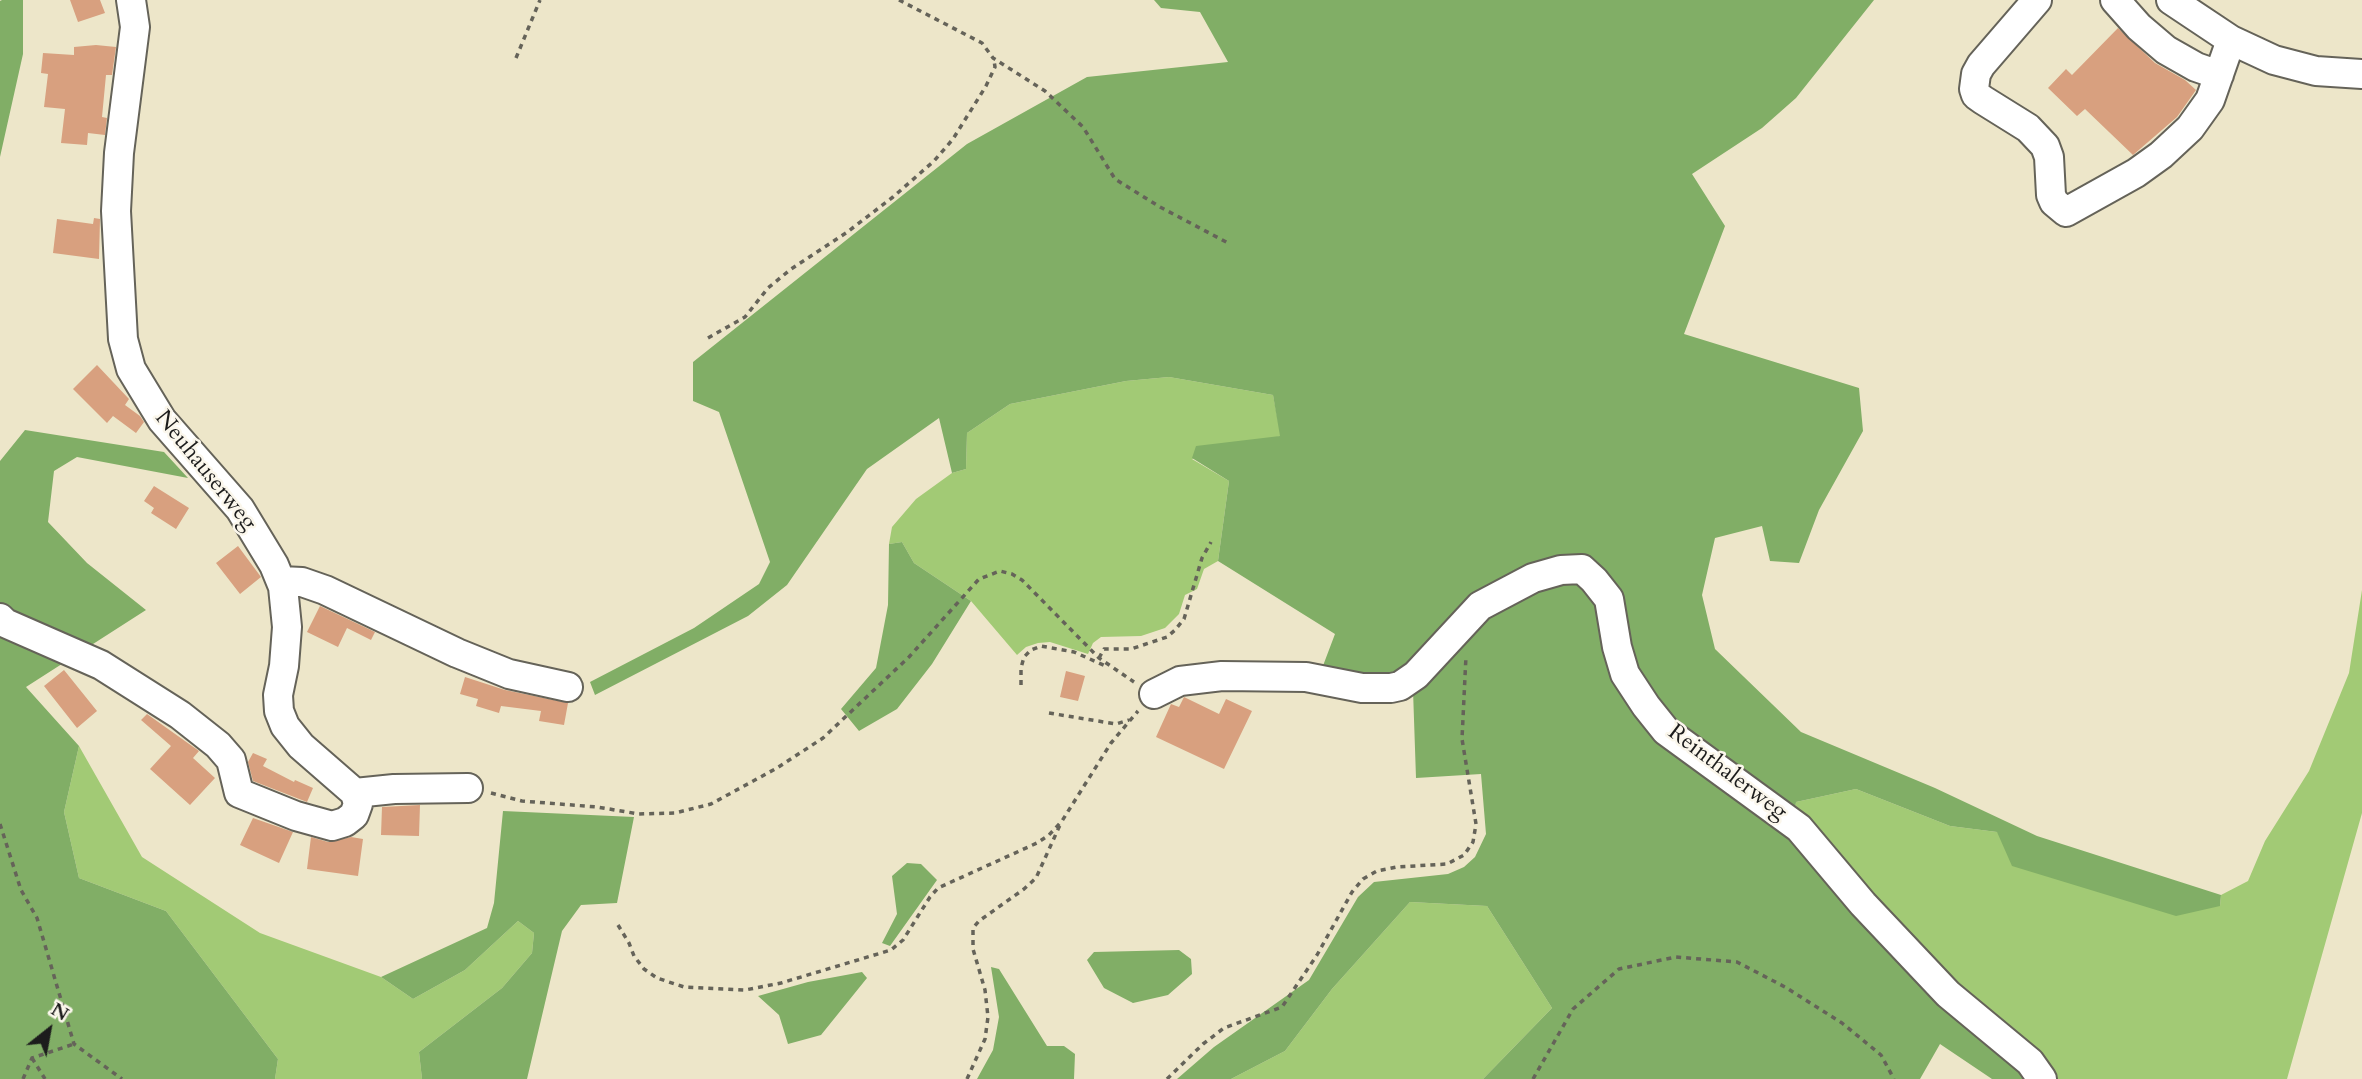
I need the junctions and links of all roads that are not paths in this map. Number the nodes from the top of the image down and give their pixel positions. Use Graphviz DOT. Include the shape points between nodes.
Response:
graph roads {
  1 [pos="131,0"];
  2 [pos="2037,0"];
  3 [pos="2115,0"];
  4 [pos="2171,0"];
  5 [pos="2231,40"];
  6 [pos="2362,74"];
  7 [pos="2219,75"];
  8 [pos="281,581"];
  9 [pos="0,618"];
  10 [pos="568,687"];
  11 [pos="1154,694"];
  12 [pos="468,788"];
  13 [pos="355,793"];
  14 [pos="2042,1079"];
  1 -- 8 [label="street, Neuhauserweg" via="135,27 116,211 123,339 143,392 240,509"];
  2 -- 7 [label="street" via="1980,65 1974,89 1976,95 2038,136 2049,157 2051,195 2063,212 2070,212 2161,155 2199,116"];
  3 -- 7 [label="street" via="2166,50"];
  4 -- 5 [label="street"];
  5 -- 6 [label="street" via="2295,66"];
  5 -- 7 [label="street"];
  8 -- 10 [label="street" via="325,590 509,674"];
  8 -- 13 [label="street, Neuhauserweg" via="287,627 279,711 301,746"];
  9 -- 13 [label="street" via="101,665 180,715 232,760 239,793 332,826 354,815"];
  11 -- 14 [label="street, Reinthalerweg" via="1180,681 1222,676 1306,677 1362,688 1400,686 1416,675 1480,606 1533,578 1582,569 1609,599 1625,674 1666,731 1799,828 1863,905 1948,994 2030,1062"];
  12 -- 13 [label="street"];
}
